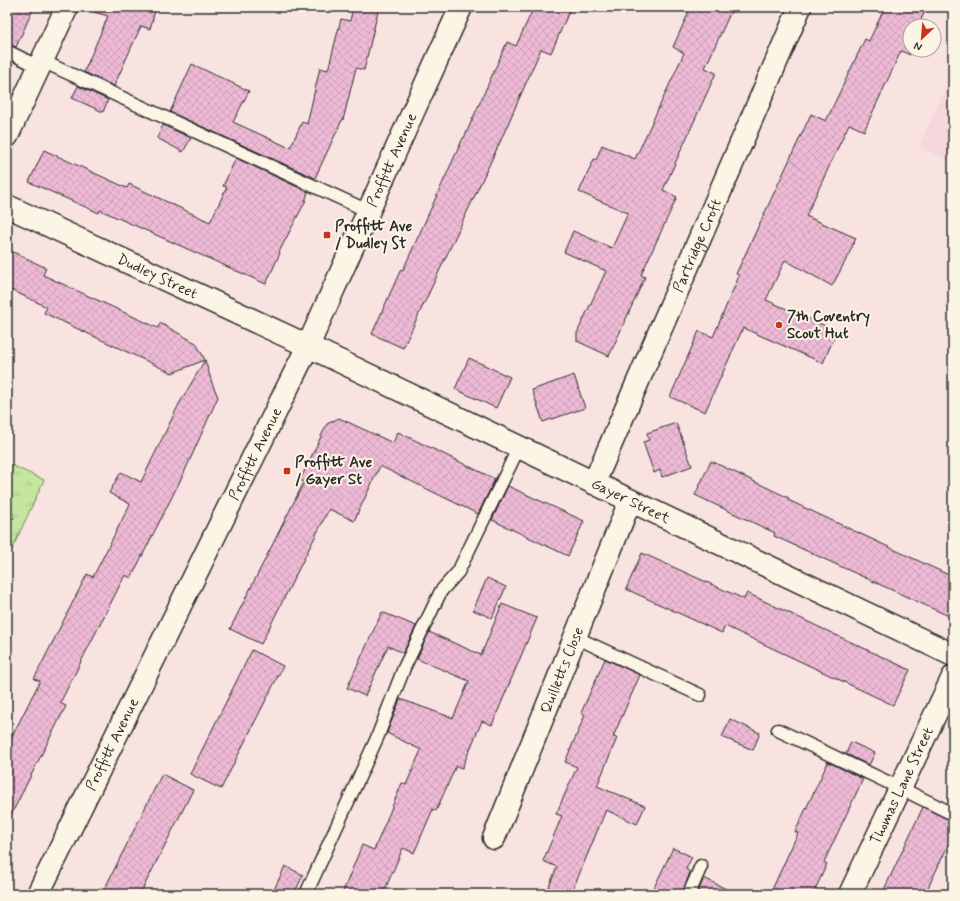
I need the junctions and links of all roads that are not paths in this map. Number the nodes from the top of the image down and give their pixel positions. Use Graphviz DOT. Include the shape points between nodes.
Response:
graph roads {
  1 [pos="67,7"];
  2 [pos="461,7"];
  3 [pos="800,7"];
  4 [pos="7,51"];
  5 [pos="41,64"];
  6 [pos="7,136"];
  7 [pos="7,206"];
  8 [pos="368,211"];
  9 [pos="308,346"];
  10 [pos="519,447"];
  11 [pos="594,483"];
  12 [pos="630,501"];
  13 [pos="575,637"];
  14 [pos="953,655"];
  15 [pos="953,677"];
  16 [pos="700,694"];
  17 [pos="778,730"];
  18 [pos="900,788"];
  19 [pos="953,814"];
  20 [pos="494,838"];
  21 [pos="701,866"];
  22 [pos="38,894"];
  23 [pos="306,894"];
  24 [pos="689,894"];
  25 [pos="850,894"];
  1 -- 5 [label="street"];
  2 -- 8 [label="street, Proffitt Avenue"];
  3 -- 11 [label="street, Partridge Croft"];
  4 -- 5 [label="lane"];
  5 -- 6 [label="street"];
  5 -- 8 [label="lane"];
  7 -- 9 [label="street, Dudley Street"];
  8 -- 9 [label="street, Proffitt Avenue"];
  9 -- 10 [label="street, Gayer Street"];
  9 -- 22 [label="street, Proffitt Avenue"];
  10 -- 11 [label="street, Gayer Street"];
  10 -- 23 [label="lane" via="458,572 441,591 404,668 377,738"];
  11 -- 12 [label="street, Gayer Street"];
  12 -- 13 [label="street, Quilletts Close"];
  12 -- 14 [label="street, Gayer Street"];
  13 -- 16 [label="lane"];
  13 -- 20 [label="street, Quilletts Close"];
  15 -- 18 [label="street, Thomas Lane Street"];
  17 -- 18 [label="lane"];
  18 -- 19 [label="lane"];
  18 -- 25 [label="street, Thomas Lane Street"];
  21 -- 24 [label="lane"];
}
